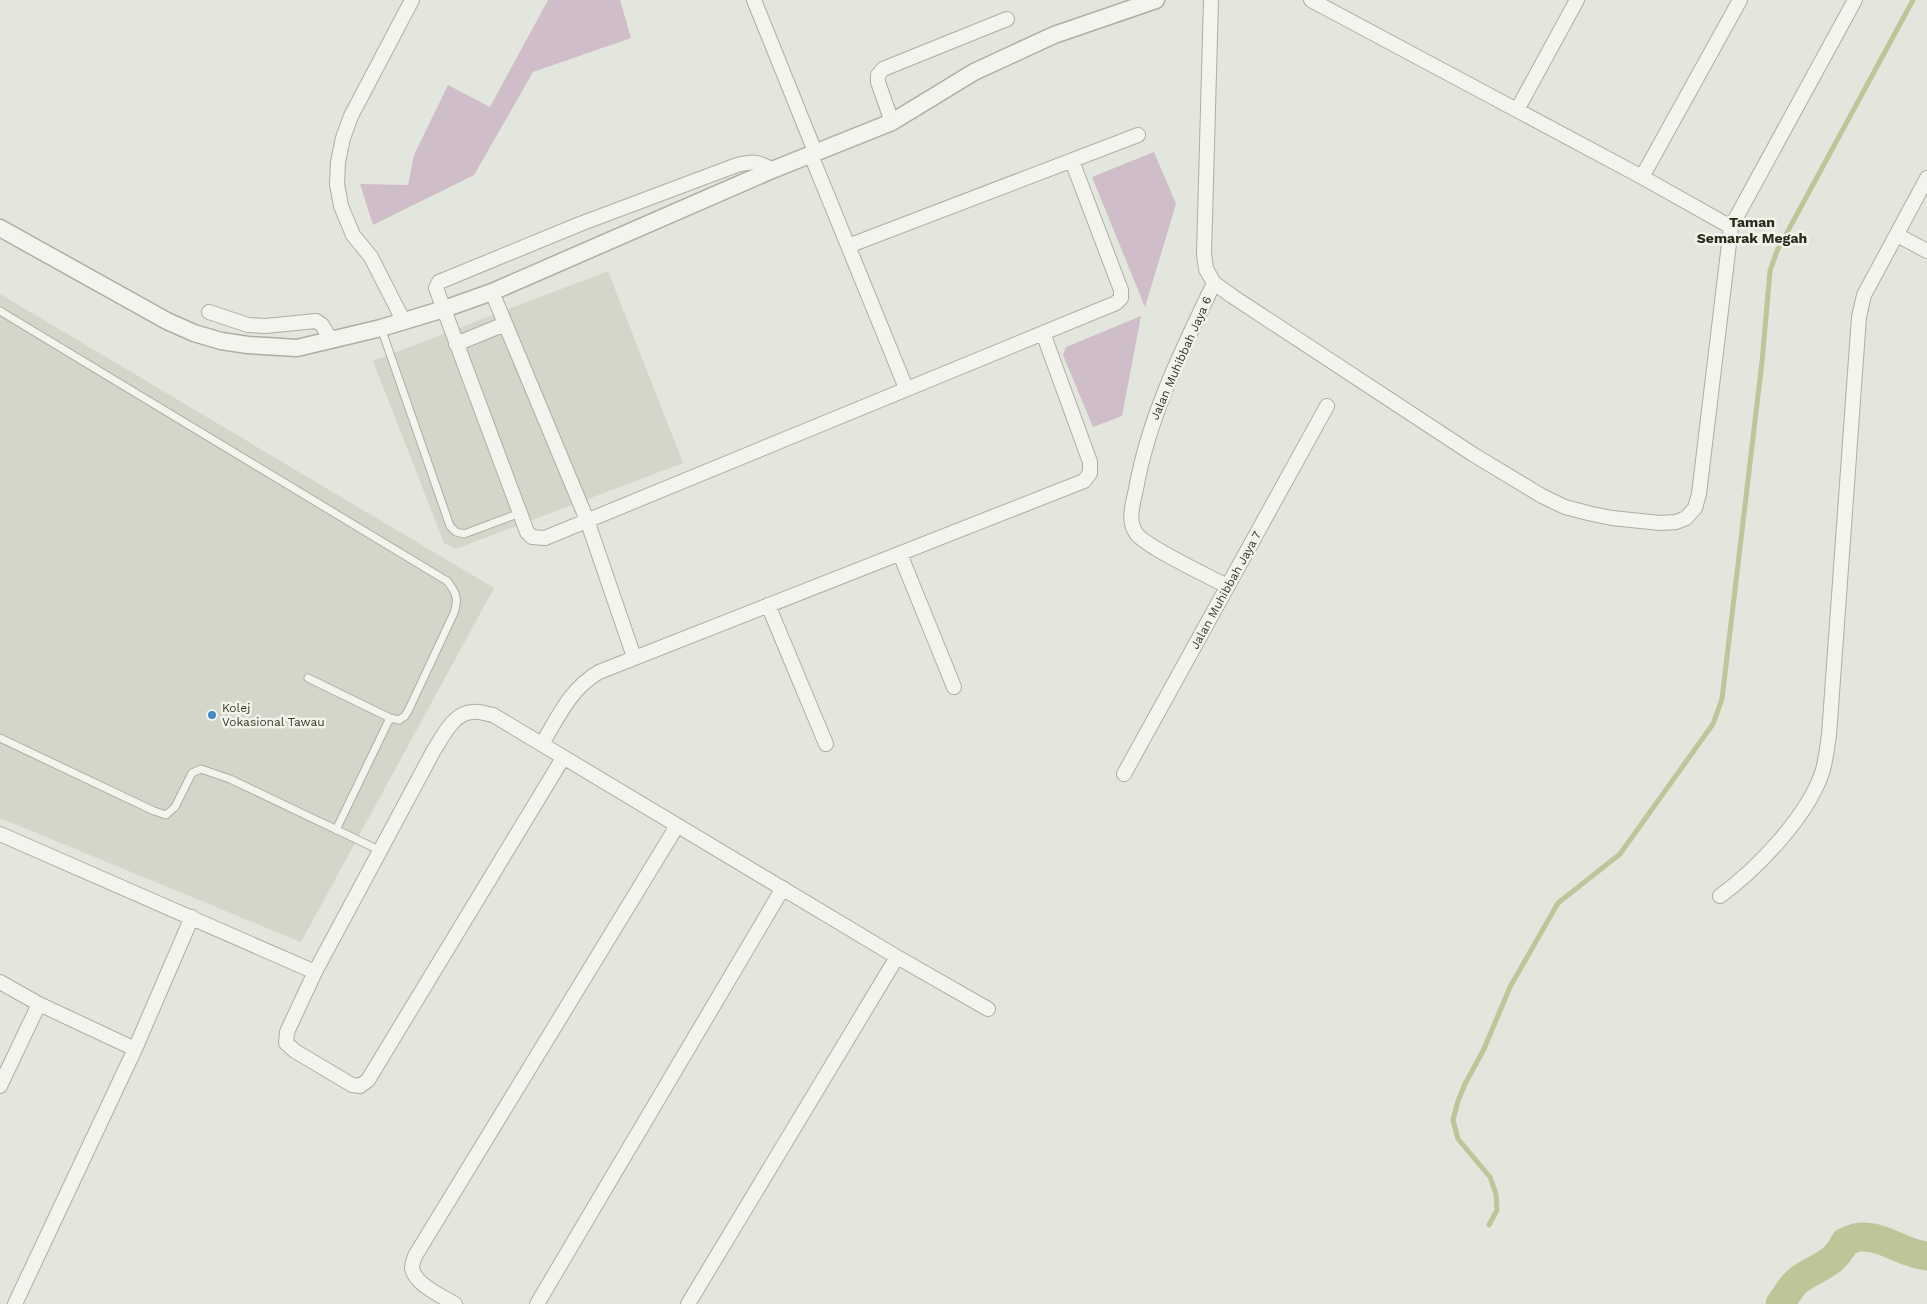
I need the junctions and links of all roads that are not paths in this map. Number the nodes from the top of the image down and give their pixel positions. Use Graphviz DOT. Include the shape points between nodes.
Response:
graph roads {
  1 [pos="412,0"];
  2 [pos="754,0"];
  3 [pos="1156,0"];
  4 [pos="1211,0"];
  5 [pos="1312,0"];
  6 [pos="1577,0"];
  7 [pos="1740,0"];
  8 [pos="1855,0"];
  9 [pos="1008,19"];
  10 [pos="1517,110"];
  11 [pos="892,122"];
  12 [pos="1138,135"];
  13 [pos="814,154"];
  14 [pos="1072,160"];
  15 [pos="772,170"];
  16 [pos="1642,177"];
  17 [pos="1927,178"];
  18 [pos="1730,227"];
  19 [pos="0,228"];
  20 [pos="1897,234"];
  21 [pos="848,246"];
  22 [pos="1927,251"];
  23 [pos="1214,283"];
  24 [pos="492,292"];
  25 [pos="444,309"];
  26 [pos="0,311"];
  27 [pos="209,312"];
  28 [pos="404,322"];
  29 [pos="505,324"];
  30 [pos="381,328"];
  31 [pos="1043,333"];
  32 [pos="331,340"];
  33 [pos="456,344"];
  34 [pos="906,388"];
  35 [pos="1327,406"];
  36 [pos="520,513"];
  37 [pos="587,520"];
  38 [pos="900,554"];
  39 [pos="1227,586"];
  40 [pos="768,605"];
  41 [pos="634,657"];
  42 [pos="308,678"];
  43 [pos="954,687"];
  44 [pos="390,718"];
  45 [pos="0,738"];
  46 [pos="542,744"];
  47 [pos="826,744"];
  48 [pos="563,758"];
  49 [pos="1124,774"];
  50 [pos="676,826"];
  51 [pos="336,830"];
  52 [pos="0,834"];
  53 [pos="379,850"];
  54 [pos="783,888"];
  55 [pos="1720,896"];
  56 [pos="192,917"];
  57 [pos="897,957"];
  58 [pos="316,972"];
  59 [pos="0,982"];
  60 [pos="39,1004"];
  61 [pos="988,1009"];
  62 [pos="135,1049"];
  63 [pos="0,1086"];
  64 [pos="15,1304"];
  65 [pos="455,1304"];
  66 [pos="537,1304"];
  67 [pos="688,1304"];
  1 -- 28 [label="street" via="351,116 338,162 342,206 353,234 371,258"];
  2 -- 13 [label="street"];
  3 -- 11 [label="street" via="1054,35 1013,53 974,72"];
  4 -- 23 [label="street" via="1204,254 1206,269"];
  5 -- 10 [label="street"];
  6 -- 10 [label="street"];
  7 -- 16 [label="street"];
  8 -- 18 [label="street"];
  9 -- 11 [label="street" via="880,71 878,82"];
  10 -- 16 [label="street"];
  11 -- 13 [label="street"];
  12 -- 14 [label="street"];
  13 -- 15 [label="street"];
  13 -- 21 [label="street"];
  14 -- 21 [label="street"];
  14 -- 31 [label="street" via="1121,298 1116,303"];
  15 -- 24 [label="street"];
  15 -- 25 [label="street" via="752,161 737,165 447,278 436,288"];
  16 -- 18 [label="street"];
  17 -- 20 [label="street"];
  18 -- 23 [label="street" via="1699,494 1695,508 1686,518 1676,522 1612,518 1566,507 1542,496 1474,455"];
  19 -- 32 [label="street" via="166,321 194,333 248,345 298,348"];
  20 -- 22 [label="street"];
  20 -- 55 [label="street" via="1864,295 1859,317 1830,735 1822,773 1798,816 1761,862"];
  21 -- 34 [label="street"];
  23 -- 39 [label="street, Jalan Muhibbah Jaya 6" via="1151,425 1141,460 1131,525 1137,536 1150,545"];
  24 -- 25 [label="street"];
  24 -- 29 [label="street"];
  25 -- 28 [label="street"];
  25 -- 33 [label="street"];
  26 -- 44 [label="lane" via="447,581 456,592 458,602 454,613 405,716 399,720"];
  27 -- 32 [label="street" via="248,325 316,321"];
  28 -- 30 [label="street"];
  29 -- 33 [label="street"];
  29 -- 37 [label="street"];
  30 -- 32 [label="street"];
  30 -- 36 [label="lane" via="450,526 464,534"];
  31 -- 34 [label="street"];
  31 -- 38 [label="street" via="1090,462 1090,473 1084,481"];
  33 -- 36 [label="street"];
  34 -- 37 [label="street"];
  35 -- 39 [label="street, Jalan Muhibbah Jaya 7"];
  36 -- 37 [label="street" via="527,532 538,538"];
  37 -- 41 [label="street"];
  38 -- 40 [label="street"];
  38 -- 43 [label="street"];
  39 -- 49 [label="street, Jalan Muhibbah Jaya 7"];
  40 -- 41 [label="street"];
  40 -- 47 [label="street"];
  41 -- 46 [label="street" via="581,683"];
  42 -- 44 [label="lane"];
  44 -- 51 [label="lane"];
  45 -- 51 [label="lane" via="166,815 175,808 192,773 201,769"];
  46 -- 48 [label="street"];
  46 -- 53 [label="street" via="493,715 472,711 459,717 434,750"];
  48 -- 50 [label="street"];
  48 -- 58 [label="street" via="368,1080 360,1086 352,1085 286,1043 287,1032"];
  50 -- 54 [label="street"];
  50 -- 65 [label="street" via="415,1256 412,1266 416,1276"];
  51 -- 53 [label="lane"];
  52 -- 56 [label="street"];
  53 -- 58 [label="street"];
  54 -- 57 [label="street"];
  54 -- 66 [label="street"];
  56 -- 58 [label="street"];
  56 -- 62 [label="street"];
  57 -- 61 [label="street"];
  57 -- 67 [label="street"];
  59 -- 60 [label="street"];
  60 -- 62 [label="street"];
  60 -- 63 [label="street"];
  62 -- 64 [label="street"];
}
